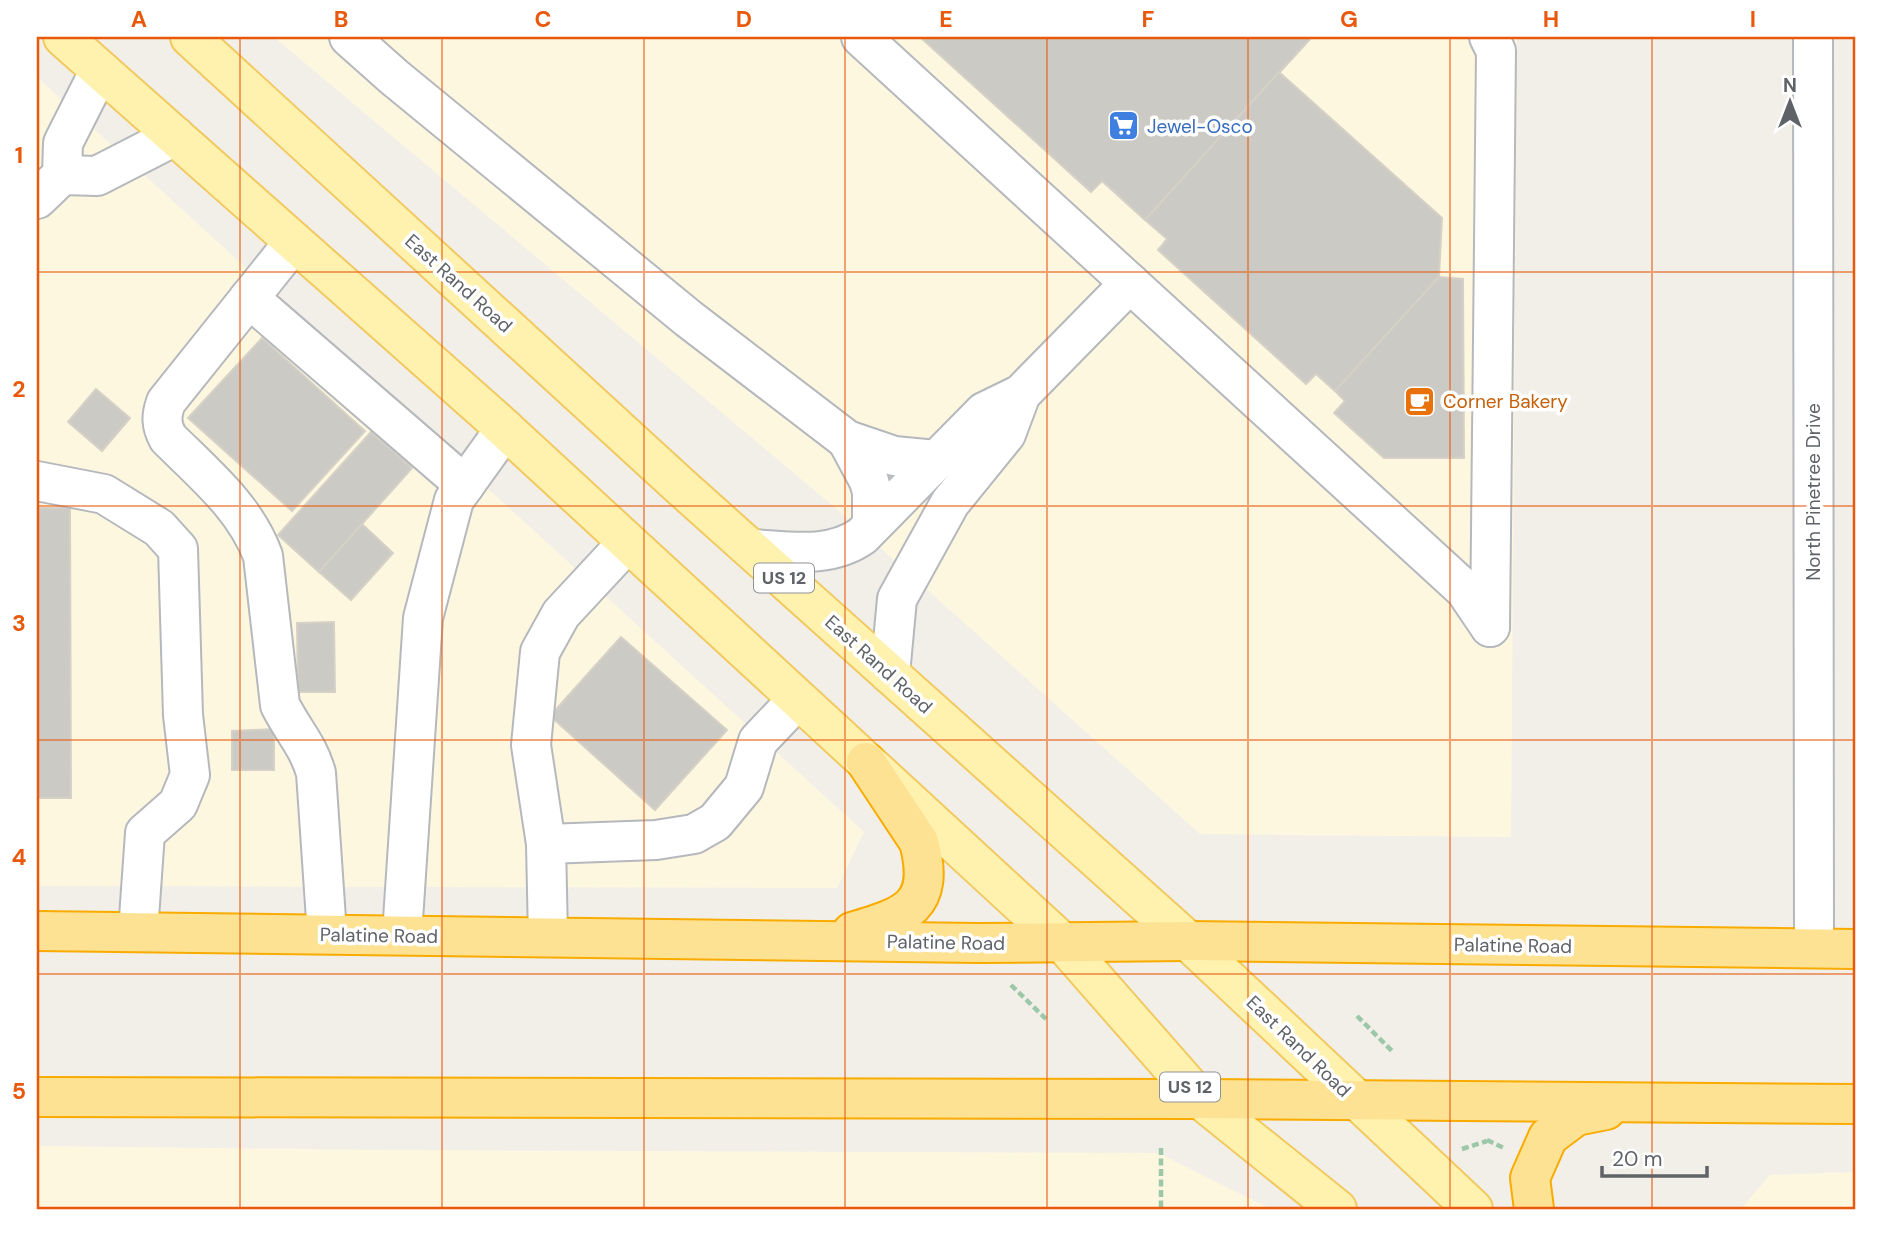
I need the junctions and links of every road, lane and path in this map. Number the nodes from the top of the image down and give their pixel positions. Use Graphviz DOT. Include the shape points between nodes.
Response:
graph roads {
  1 [pos="63,37"];
  2 [pos="190,37"];
  3 [pos="349,37"];
  4 [pos="861,37"];
  5 [pos="1489,37"];
  6 [pos="1813,37"];
  7 [pos="100,70"];
  8 [pos="175,136"];
  9 [pos="49,187"];
  10 [pos="294,242"];
  11 [pos="1130,283"];
  12 [pos="249,298"];
  13 [pos="1021,394"];
  14 [pos="505,429"];
  15 [pos="847,440"];
  16 [pos="936,460"];
  17 [pos="37,481"];
  18 [pos="465,485"];
  19 [pos="872,524"];
  20 [pos="627,543"];
  21 [pos="751,549"];
  22 [pos="890,674"];
  23 [pos="797,700"];
  24 [pos="866,762"];
  25 [pos="546,844"];
  26 [pos="37,931"];
  27 [pos="138,932"];
  28 [pos="327,934"];
  29 [pos="402,935"];
  30 [pos="548,937"];
  31 [pos="823,940"];
  32 [pos="1188,941"];
  33 [pos="1063,943"];
  34 [pos="1814,948"];
  35 [pos="1855,949"];
  36 [pos="1011,985"];
  37 [pos="1357,1016"];
  38 [pos="1046,1019"];
  39 [pos="1392,1051"];
  40 [pos="37,1097"];
  41 [pos="1200,1099"];
  42 [pos="1356,1100"];
  43 [pos="1642,1102"];
  44 [pos="1855,1104"];
  45 [pos="1488,1141"];
  46 [pos="1161,1148"];
  47 [pos="1461,1149"];
  48 [pos="1161,1209"];
  49 [pos="1337,1209"];
  50 [pos="1473,1209"];
  51 [pos="1534,1209"];
  1 -- 7 [label="main road, US 12"];
  2 -- 21 [label="main road, East Rand Road / US 12"];
  3 -- 15 [label="street" via="689,319"];
  4 -- 11 [label="street"];
  5 -- 11 [label="street" via="1496,51 1490,627 1465,590"];
  6 -- 34 [label="street, North Pinetree Drive"];
  7 -- 8 [label="main road, US 12"];
  7 -- 9 [label="street" via="63,143"];
  8 -- 9 [label="street" via="97,176"];
  8 -- 10 [label="main road, US 12"];
  10 -- 12 [label="street"];
  10 -- 14 [label="main road, US 12"];
  11 -- 13 [label="street"];
  12 -- 18 [label="street"];
  12 -- 28 [label="street" via="166,402 162,427 256,536 280,705 311,753 316,773"];
  13 -- 16 [label="street" via="984,412"];
  13 -- 22 [label="street" via="1006,435 950,503 897,599"];
  14 -- 18 [label="street"];
  14 -- 20 [label="main road, US 12"];
  15 -- 16 [label="street" via="894,456"];
  15 -- 19 [label="street" via="869,481"];
  16 -- 19 [label="street"];
  17 -- 27 [label="street" via="104,494 159,528 178,549 183,715 190,775 178,804 145,833"];
  18 -- 29 [label="street" via="454,500 423,618"];
  19 -- 21 [label="street" via="862,536 833,551"];
  20 -- 23 [label="main road, US 12"];
  20 -- 25 [label="street" via="561,614 541,652 531,746"];
  21 -- 22 [label="main road, East Rand Road / US 12"];
  22 -- 32 [label="main road, East Rand Road / US 12"];
  23 -- 24 [label="main road, US 12"];
  23 -- 25 [label="street" via="758,741 744,787 715,822 694,834 656,840"];
  24 -- 31 [label="highway" via="919,842 920,892 914,904 894,919"];
  24 -- 33 [label="main road, US 12"];
  25 -- 30 [label="street"];
  26 -- 27 [label="highway, Palatine Road"];
  27 -- 28 [label="highway, Palatine Road"];
  28 -- 29 [label="highway, Palatine Road"];
  29 -- 30 [label="highway, Palatine Road"];
  30 -- 31 [label="highway, Palatine Road"];
  31 -- 33 [label="highway, Palatine Road"];
  32 -- 33 [label="highway, Palatine Road"];
  32 -- 34 [label="highway, Palatine Road"];
  32 -- 42 [label="main road, East Rand Road / US 12"];
  33 -- 41 [label="main road, US 12"];
  34 -- 35 [label="highway, Palatine Road"];
  36 -- 38 [label="path"];
  37 -- 39 [label="path"];
  40 -- 41 [label="highway"];
  41 -- 42 [label="highway"];
  41 -- 49 [label="main road, US 12"];
  42 -- 43 [label="highway"];
  42 -- 50 [label="main road, East Rand Road / US 12"];
  43 -- 44 [label="highway"];
  43 -- 51 [label="highway" via="1576,1116 1548,1137 1530,1178"];
  45 -- 47 [label="path"];
  46 -- 48 [label="path"];
}
